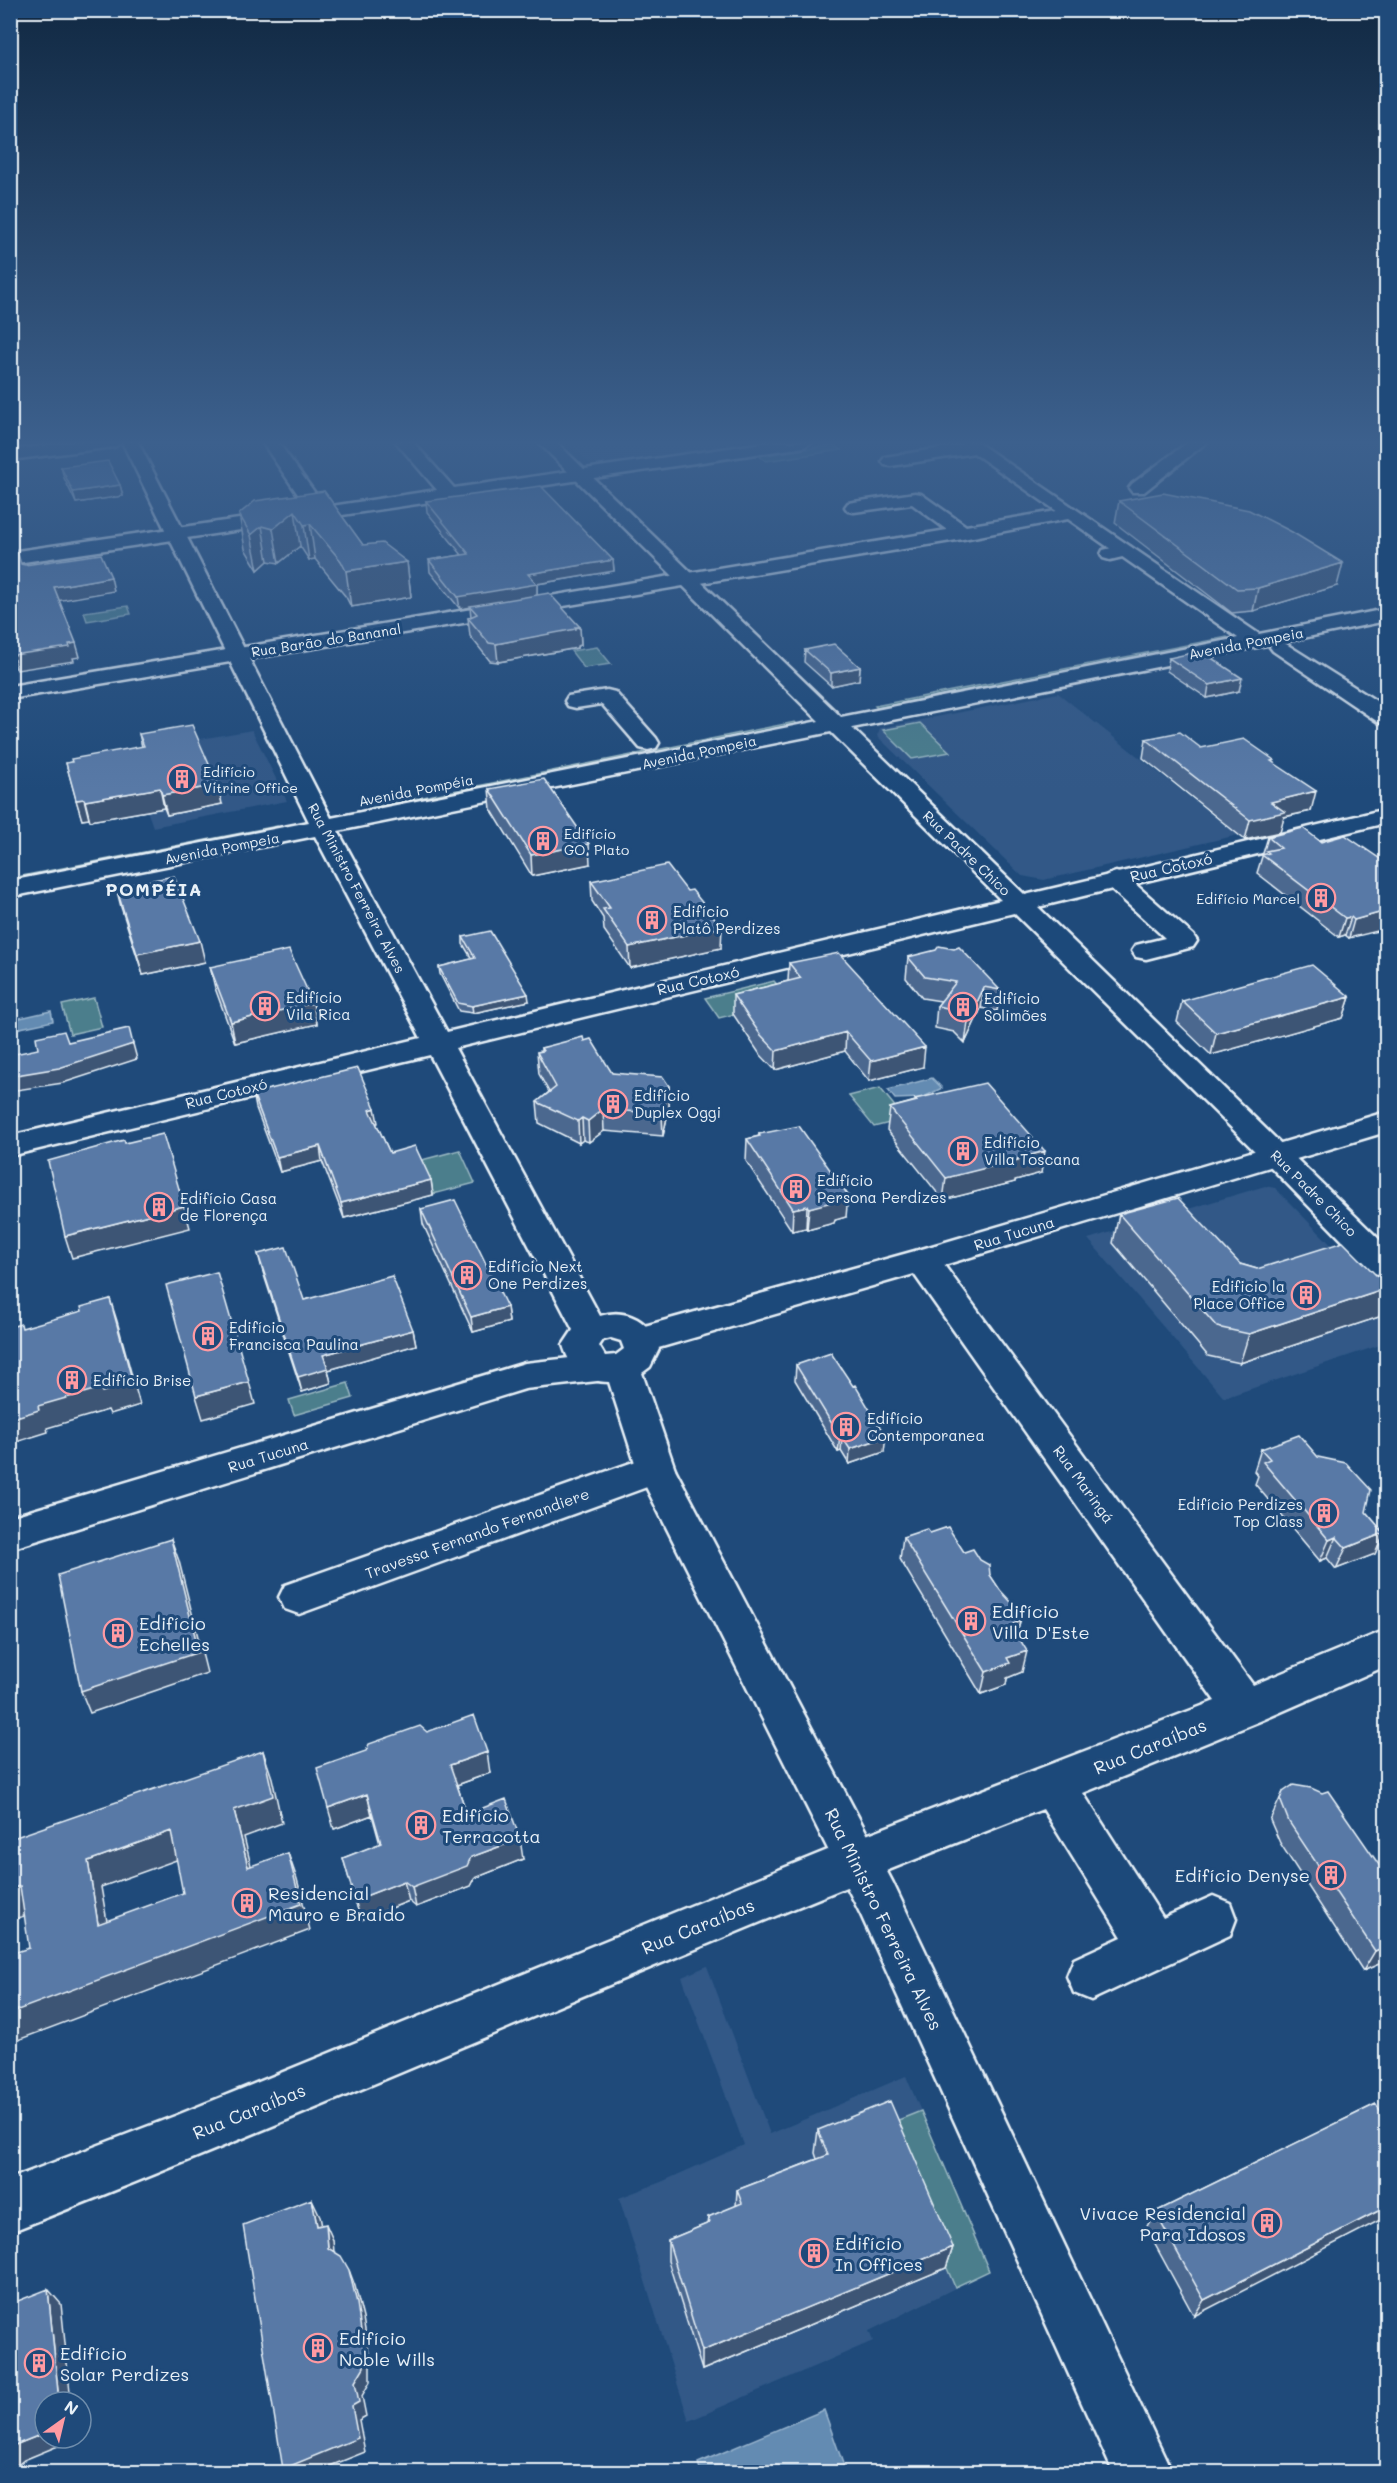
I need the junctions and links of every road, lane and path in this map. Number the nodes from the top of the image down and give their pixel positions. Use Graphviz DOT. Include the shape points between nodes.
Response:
graph roads {
  1 [pos="189,558"];
  2 [pos="665,558"];
  3 [pos="817,558"];
  4 [pos="1125,558"];
  5 [pos="687,580"];
  6 [pos="1386,598"];
  7 [pos="1386,615"];
  8 [pos="1235,628"];
  9 [pos="1255,641"];
  10 [pos="1280,647"];
  11 [pos="235,655"];
  12 [pos="10,693"];
  13 [pos="576,701"];
  14 [pos="828,717"];
  15 [pos="1386,717"];
  16 [pos="648,743"];
  17 [pos="1386,816"];
  18 [pos="320,820"];
  19 [pos="10,869"];
  20 [pos="1116,880"];
  21 [pos="10,889"];
  22 [pos="1019,904"];
  23 [pos="1146,951"];
  24 [pos="439,1042"];
  25 [pos="1386,1122"];
  26 [pos="10,1146"];
  27 [pos="1277,1155"];
  28 [pos="922,1260"];
  29 [pos="1386,1265"];
  30 [pos="606,1350"];
  31 [pos="656,1469"];
  32 [pos="10,1533"];
  33 [pos="299,1597"];
  34 [pos="1386,1647"];
  35 [pos="1245,1708"];
  36 [pos="1053,1785"];
  37 [pos="856,1860"];
  38 [pos="1213,1919"];
  39 [pos="1154,1946"];
  40 [pos="1091,1976"];
  41 [pos="10,2206"];
  42 [pos="1143,2472"];
  1 -- 11 [label="street, Rua Ministro Ferreira Alves"];
  2 -- 5 [label="street, Rua Padre Chico"];
  3 -- 5 [label="street, Rua Barão do Bananal"];
  4 -- 8 [label="street"];
  5 -- 11 [label="street, Rua Barão do Bananal"];
  5 -- 14 [label="street, Rua Padre Chico"];
  6 -- 8 [label="street, Avenida Pompeia"];
  7 -- 9 [label="street, Avenida Pompeia"];
  8 -- 9 [label="street"];
  8 -- 14 [label="street, Avenida Pompeia"];
  9 -- 14 [label="street, Avenida Pompeia"];
  10 -- 15 [label="street"];
  11 -- 12 [label="street, Rua Barão do Bananal"];
  11 -- 18 [label="street, Rua Ministro Ferreira Alves"];
  13 -- 16 [label="street" via="607,697"];
  14 -- 16 [label="street, Avenida Pompéia"];
  14 -- 18 [label="street, Avenida Pompeia"];
  14 -- 22 [label="street, Rua Padre Chico"];
  16 -- 18 [label="street, Avenida Pompéia"];
  17 -- 20 [label="street, Rua Cotoxó"];
  18 -- 19 [label="street, Avenida Pompéia"];
  18 -- 21 [label="street, Avenida Pompeia"];
  18 -- 24 [label="street, Rua Ministro Ferreira Alves"];
  20 -- 22 [label="street, Rua Cotoxó"];
  20 -- 23 [label="street" via="1184,941"];
  22 -- 24 [label="street, Rua Cotoxó"];
  22 -- 27 [label="street, Rua Padre Chico"];
  24 -- 26 [label="street, Rua Cotoxó"];
  24 -- 30 [label="street, Rua Ministro Ferreira Alves"];
  25 -- 27 [label="street, Rua Tucuna"];
  27 -- 28 [label="street, Rua Tucuna"];
  27 -- 29 [label="street, Rua Padre Chico"];
  28 -- 30 [label="street, Rua Tucuna"];
  28 -- 35 [label="street, Rua Maringá"];
  30 -- 31 [label="street, Rua Ministro Ferreira Alves"];
  30 -- 32 [label="street, Rua Tucuna"];
  31 -- 33 [label="street, Travessa Fernando Fernandiere"];
  31 -- 37 [label="street, Rua Ministro Ferreira Alves"];
  34 -- 35 [label="street, Rua Caraíbas"];
  35 -- 36 [label="street, Rua Caraíbas"];
  36 -- 37 [label="street, Rua Caraíbas"];
  36 -- 39 [label="street"];
  37 -- 41 [label="street, Rua Caraíbas" via="175,2142"];
  37 -- 42 [label="street, Rua Ministro Ferreira Alves"];
  38 -- 39 [label="street"];
  39 -- 40 [label="street"];
}
